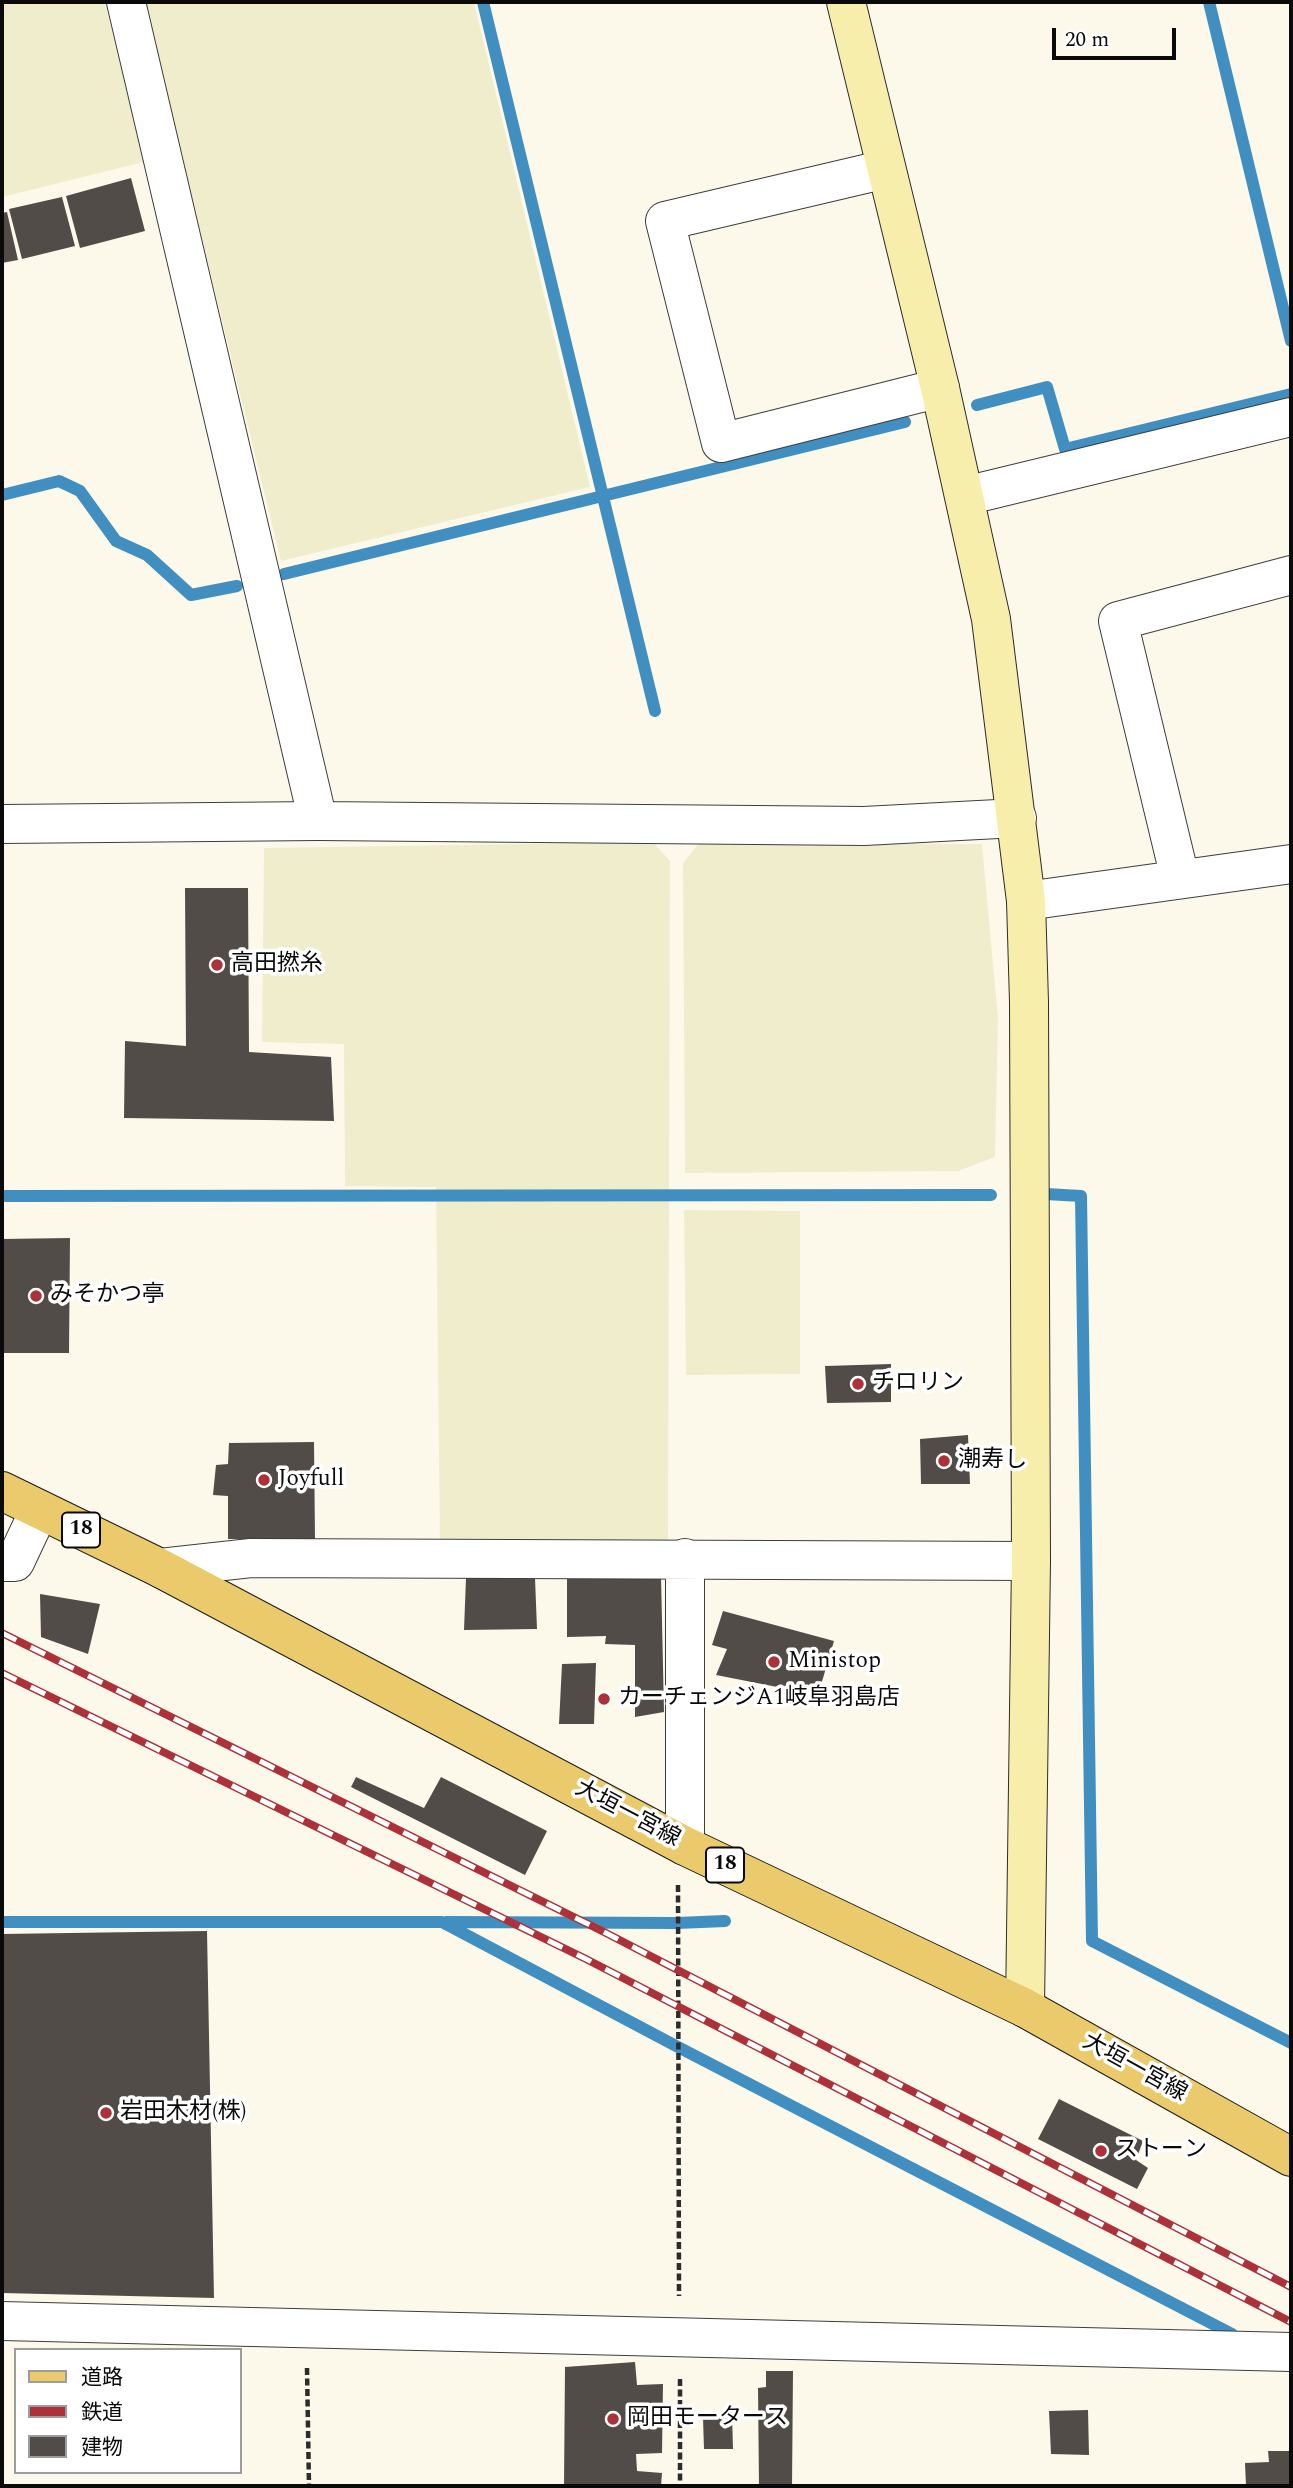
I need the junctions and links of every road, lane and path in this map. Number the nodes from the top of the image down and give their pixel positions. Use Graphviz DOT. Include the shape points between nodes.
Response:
graph roads {
  1 [pos="126,2"];
  2 [pos="846,2"];
  3 [pos="886,169"];
  4 [pos="940,388"];
  5 [pos="1291,417"];
  6 [pos="965,496"];
  7 [pos="1291,575"];
  8 [pos="1017,818"];
  9 [pos="318,821"];
  10 [pos="2,824"];
  11 [pos="1291,864"];
  12 [pos="1180,878"];
  13 [pos="1026,901"];
  14 [pos="2,1491"];
  15 [pos="39,1511"];
  16 [pos="685,1558"];
  17 [pos="1031,1561"];
  18 [pos="2,1562"];
  19 [pos="160,1568"];
  20 [pos="685,1846"];
  21 [pos="1025,2008"];
  22 [pos="1291,2157"];
  23 [pos="2,2321"];
  24 [pos="306,2329"];
  25 [pos="680,2338"];
  26 [pos="1291,2352"];
  27 [pos="309,2486"];
  28 [pos="680,2486"];
  1 -- 9 [label="street"];
  2 -- 3 [label="street"];
  3 -- 4 [label="street"];
  3 -- 4 [label="street" via="665,221 721,443"];
  4 -- 6 [label="street"];
  5 -- 6 [label="street"];
  6 -- 8 [label="street" via="991,619"];
  7 -- 12 [label="street" via="1118,621"];
  8 -- 9 [label="street" via="864,826"];
  8 -- 13 [label="street"];
  9 -- 10 [label="street"];
  11 -- 12 [label="street"];
  12 -- 13 [label="street"];
  13 -- 17 [label="street"];
  14 -- 15 [label="main road, 大垣一宮線 / 18"];
  15 -- 18 [label="street" via="15,1562"];
  15 -- 19 [label="main road, 大垣一宮線 / 18"];
  16 -- 17 [label="street"];
  16 -- 19 [label="street" via="251,1558"];
  16 -- 20 [label="street"];
  17 -- 21 [label="street"];
  19 -- 20 [label="main road, 大垣一宮線 / 18"];
  20 -- 21 [label="main road, 大垣一宮線 / 18"];
  20 -- 25 [label="path" via="677,1891"];
  21 -- 22 [label="main road, 大垣一宮線 / 18"];
  23 -- 24 [label="street"];
  24 -- 25 [label="street"];
  24 -- 27 [label="path"];
  25 -- 26 [label="street"];
  25 -- 28 [label="path"];
}
